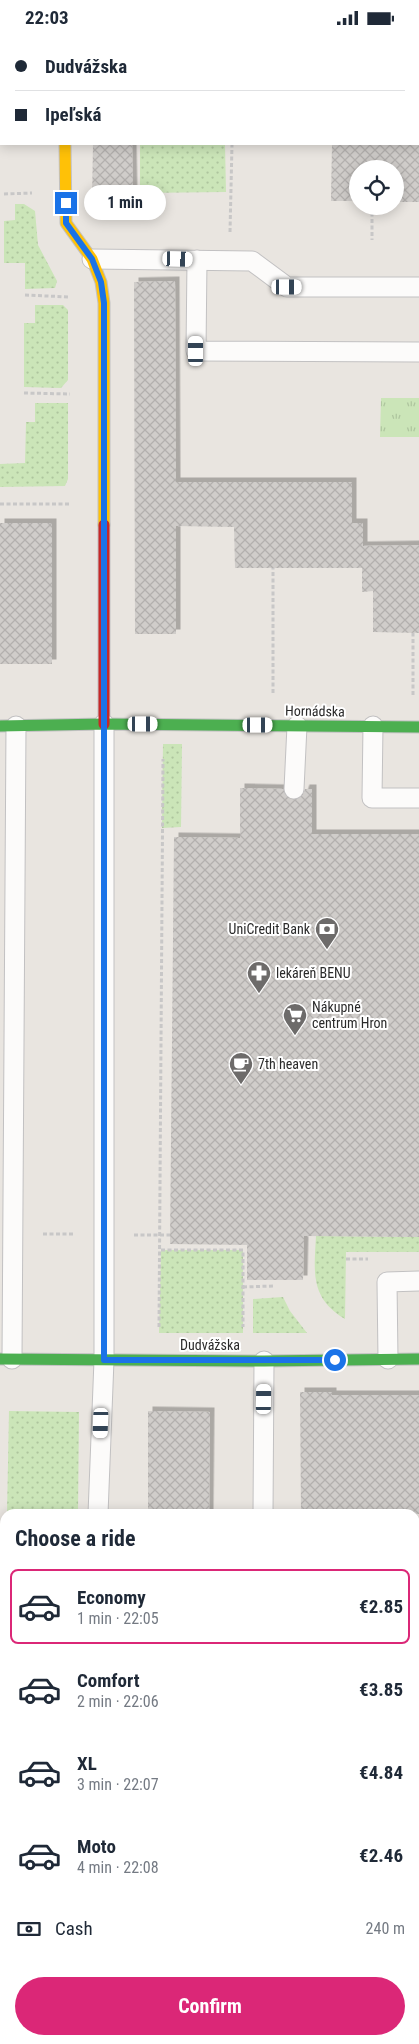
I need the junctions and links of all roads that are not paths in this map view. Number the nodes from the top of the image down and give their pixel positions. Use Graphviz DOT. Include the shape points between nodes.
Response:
graph roads {
  1 [pos="65,145"];
  2 [pos="92,259"];
  3 [pos="197,260"];
  4 [pos="419,287"];
  5 [pos="419,352"];
  6 [pos="104,724"];
  7 [pos="8,726"];
  8 [pos="297,726"];
  9 [pos="373,726"];
  10 [pos="419,727"];
  11 [pos="294,789"];
  12 [pos="419,798"];
  13 [pos="419,1281"];
  14 [pos="6,1359"];
  15 [pos="388,1359"];
  16 [pos="419,1359"];
  17 [pos="104,1360"];
  18 [pos="264,1361"];
  19 [pos="98,1509"];
  20 [pos="263,1509"];
  1 -- 2 [label="street" via="66,223"];
  2 -- 3 [label="lane"];
  2 -- 6 [label="street" via="101,282 104,303"];
  3 -- 4 [label="lane" via="252,261 287,287"];
  3 -- 5 [label="lane" via="196,351"];
  6 -- 7 [label="street, Hornádska"];
  6 -- 8 [label="street, Hornádska"];
  6 -- 17 [label="lane"];
  7 -- 14 [label="lane"];
  8 -- 9 [label="street, Hornádska"];
  8 -- 11 [label="lane"];
  9 -- 10 [label="street, Hornádska"];
  9 -- 12 [label="lane" via="372,798"];
  13 -- 15 [label="lane" via="387,1282"];
  14 -- 17 [label="street, Dudvážska"];
  15 -- 16 [label="street, Dudvážska"];
  15 -- 18 [label="street, Dudvážska"];
  17 -- 18 [label="street, Dudvážska"];
  17 -- 19 [label="lane"];
  18 -- 20 [label="lane"];
}
